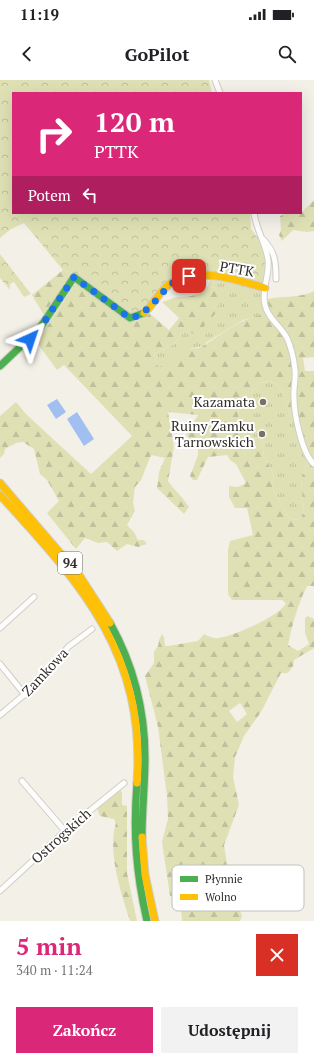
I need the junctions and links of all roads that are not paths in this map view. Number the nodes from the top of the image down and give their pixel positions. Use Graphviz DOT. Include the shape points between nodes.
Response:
graph roads {
  1 [pos="215,80"];
  2 [pos="220,92"];
  3 [pos="254,214"];
  4 [pos="262,239"];
  5 [pos="276,279"];
  6 [pos="265,288"];
  7 [pos="0,366"];
  8 [pos="314,464"];
  9 [pos="0,483"];
  10 [pos="0,495"];
  11 [pos="34,597"];
  12 [pos="0,628"];
  13 [pos="92,629"];
  14 [pos="0,664"];
  15 [pos="25,695"];
  16 [pos="0,715"];
  17 [pos="22,781"];
  18 [pos="124,783"];
  19 [pos="65,831"];
  20 [pos="0,891"];
  21 [pos="147,921"];
  22 [pos="155,921"];
  1 -- 2 [label="street"];
  3 -- 4 [label="street"];
  4 -- 5 [label="street" via="271,248 276,264"];
  4 -- 6 [label="street" via="268,265"];
  6 -- 7 [label="main road, PTTK" via="232,279 183,277 170,284 150,312 135,317 127,316 74,277 40,328"];
  6 -- 8 [label="street" via="266,310 287,338 291,350 295,370 294,410 305,450"];
  9 -- 22 [label="main road, 94" via="81,575 117,633 129,662 141,705 144,731 142,853"];
  10 -- 21 [label="main road, 94" via="92,603 111,638 124,670 136,727 138,752 135,852 139,888"];
  11 -- 12 [label="street"];
  13 -- 15 [label="street, Zamkowa" via="68,647 44,678"];
  14 -- 15 [label="street"];
  15 -- 16 [label="street, Zamkowa"];
  17 -- 19 [label="street"];
  18 -- 19 [label="street, Ostrogskich"];
  19 -- 20 [label="street, Ostrogskich"];
}
